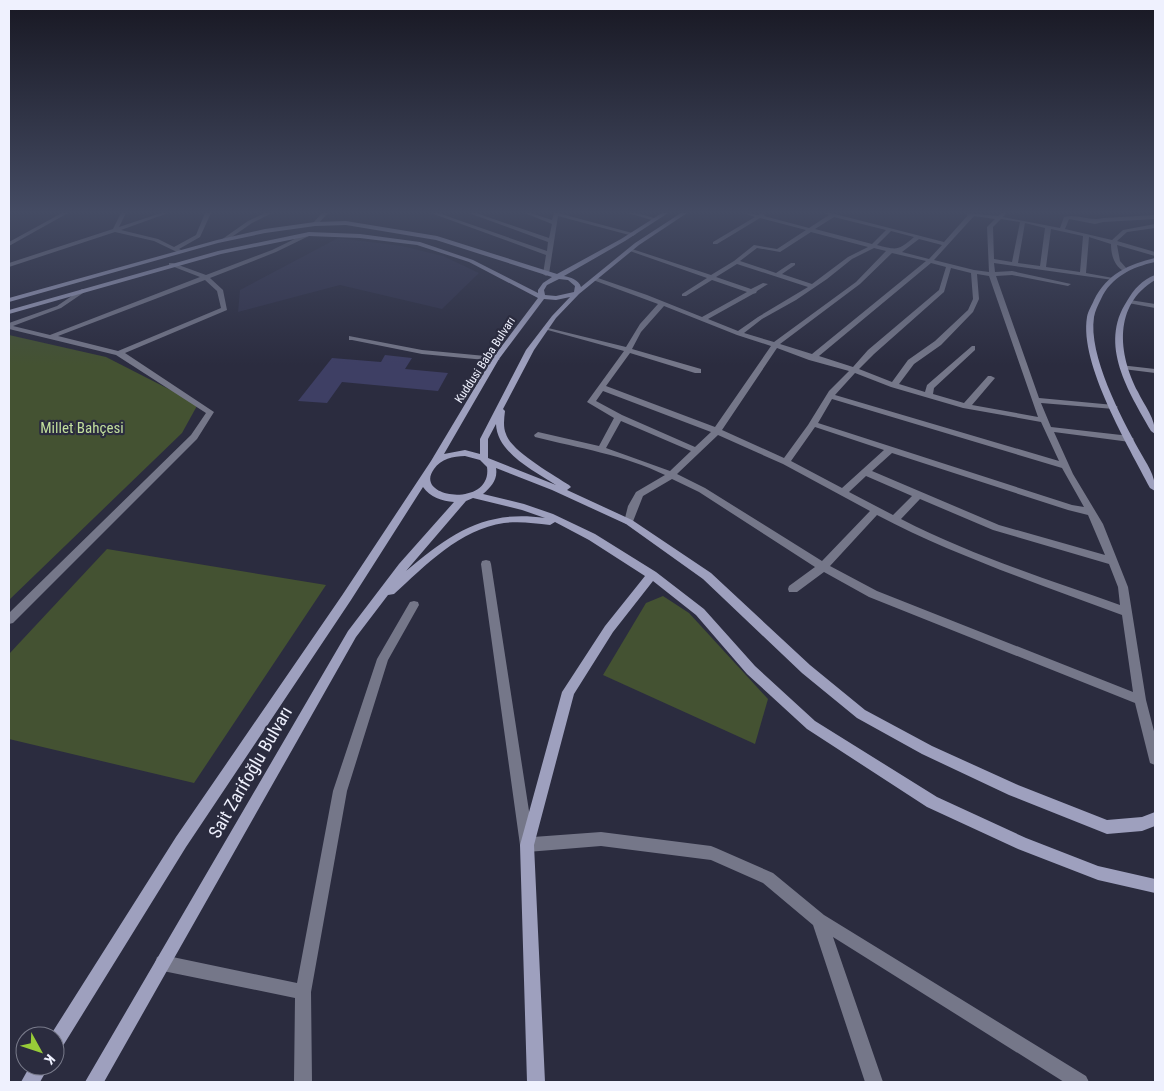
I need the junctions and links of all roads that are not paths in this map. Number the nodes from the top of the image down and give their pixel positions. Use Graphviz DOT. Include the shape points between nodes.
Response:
graph roads {
  1 [pos="132,264"];
  2 [pos="171,264"];
  3 [pos="240,264"];
  4 [pos="477,264"];
  5 [pos="515,264"];
  6 [pos="548,264"];
  7 [pos="578,264"];
  8 [pos="613,264"];
  9 [pos="671,264"];
  10 [pos="733,264"];
  11 [pos="742,264"];
  12 [pos="792,264"];
  13 [pos="843,264"];
  14 [pos="878,264"];
  15 [pos="926,264"];
  16 [pos="941,264"];
  17 [pos="992,264"];
  18 [pos="1009,264"];
  19 [pos="1044,264"];
  20 [pos="1084,264"];
  21 [pos="1118,264"];
  22 [pos="1139,264"];
  23 [pos="1015,265"];
  24 [pos="949,266"];
  25 [pos="1043,269"];
  26 [pos="1125,270"];
  27 [pos="974,272"];
  28 [pos="546,274"];
  29 [pos="992,274"];
  30 [pos="558,275"];
  31 [pos="777,275"];
  32 [pos="1083,275"];
  33 [pos="205,277"];
  34 [pos="710,277"];
  35 [pos="1155,277"];
  36 [pos="595,279"];
  37 [pos="1111,279"];
  38 [pos="765,284"];
  39 [pos="1068,284"];
  40 [pos="812,286"];
  41 [pos="84,290"];
  42 [pos="754,292"];
  43 [pos="577,293"];
  44 [pos="684,295"];
  45 [pos="542,296"];
  46 [pos="9,300"];
  47 [pos="1130,302"];
  48 [pos="663,304"];
  49 [pos="1155,306"];
  50 [pos="9,312"];
  51 [pos="703,318"];
  52 [pos="9,326"];
  53 [pos="546,328"];
  54 [pos="739,334"];
  55 [pos="50,337"];
  56 [pos="352,338"];
  57 [pos="776,344"];
  58 [pos="972,348"];
  59 [pos="628,350"];
  60 [pos="119,353"];
  61 [pos="812,358"];
  62 [pos="496,359"];
  63 [pos="1123,367"];
  64 [pos="855,370"];
  65 [pos="698,371"];
  66 [pos="1155,371"];
  67 [pos="991,378"];
  68 [pos="894,385"];
  69 [pos="600,387"];
  70 [pos="929,394"];
  71 [pos="830,396"];
  72 [pos="1036,400"];
  73 [pos="501,405"];
  74 [pos="966,406"];
  75 [pos="1114,407"];
  76 [pos="619,417"];
  77 [pos="1044,420"];
  78 [pos="813,424"];
  79 [pos="1048,429"];
  80 [pos="717,430"];
  81 [pos="1155,431"];
  82 [pos="538,435"];
  83 [pos="1130,439"];
  84 [pos="891,449"];
  85 [pos="601,450"];
  86 [pos="696,450"];
  87 [pos="487,460"];
  88 [pos="435,462"];
  89 [pos="786,462"];
  90 [pos="1065,466"];
  91 [pos="865,472"];
  92 [pos="671,475"];
  93 [pos="425,476"];
  94 [pos="1155,488"];
  95 [pos="842,493"];
  96 [pos="918,495"];
  97 [pos="468,497"];
  98 [pos="592,504"];
  99 [pos="876,510"];
  100 [pos="1091,512"];
  101 [pos="894,520"];
  102 [pos="629,522"];
  103 [pos="574,528"];
  104 [pos="1113,561"];
  105 [pos="486,564"];
  106 [pos="823,567"];
  107 [pos="652,575"];
  108 [pos="793,589"];
  109 [pos="414,605"];
  110 [pos="373,607"];
  111 [pos="1127,612"];
  112 [pos="9,620"];
  113 [pos="1140,700"];
  114 [pos="1155,759"];
  115 [pos="1155,819"];
  116 [pos="527,844"];
  117 [pos="1155,886"];
  118 [pos="819,920"];
  119 [pos="163,963"];
  120 [pos="303,992"];
  121 [pos="65,1027"];
  122 [pos="94,1082"];
  123 [pos="303,1082"];
  124 [pos="536,1082"];
  125 [pos="874,1082"];
  126 [pos="1080,1082"];
  1 -- 46 [label="main road"];
  2 -- 33 [label="street"];
  2 -- 41 [label="main road"];
  3 -- 33 [label="street"];
  4 -- 45 [label="main road"];
  5 -- 28 [label="main road"];
  6 -- 28 [label="street"];
  7 -- 30 [label="main road"];
  8 -- 36 [label="main road"];
  9 -- 34 [label="street"];
  10 -- 34 [label="street"];
  11 -- 31 [label="street"];
  12 -- 31 [label="street"];
  13 -- 40 [label="street"];
  14 -- 57 [label="street" via="858,283"];
  15 -- 61 [label="street"];
  16 -- 24 [label="street"];
  17 -- 29 [label="street"];
  18 -- 23 [label="street"];
  19 -- 25 [label="street"];
  20 -- 32 [label="street"];
  21 -- 26 [label="street"];
  22 -- 26 [label="main road"];
  23 -- 25 [label="street"];
  24 -- 27 [label="street"];
  24 -- 64 [label="street" via="942,290"];
  25 -- 32 [label="street"];
  26 -- 37 [label="main road"];
  27 -- 29 [label="street"];
  27 -- 68 [label="street" via="976,300 971,310 938,343 912,362"];
  28 -- 30 [label="main road"];
  29 -- 39 [label="street" via="1012,273"];
  29 -- 72 [label="street"];
  30 -- 43 [label="main road" via="578,285"];
  30 -- 45 [label="main road, Kuddusi Baba Bulvarı" via="541,290"];
  31 -- 40 [label="street"];
  32 -- 37 [label="street"];
  33 -- 55 [label="street"];
  33 -- 60 [label="street" via="220,290 225,309"];
  34 -- 42 [label="street"];
  34 -- 44 [label="street"];
  35 -- 47 [label="main road" via="1136,292"];
  36 -- 43 [label="main road"];
  36 -- 48 [label="street"];
  37 -- 75 [label="main road" via="1101,290 1090,318 1092,347"];
  38 -- 42 [label="street"];
  40 -- 54 [label="street"];
  41 -- 50 [label="main road"];
  41 -- 52 [label="street" via="59,308"];
  42 -- 51 [label="street"];
  43 -- 45 [label="main road" via="556,298"];
  43 -- 53 [label="main road"];
  45 -- 62 [label="main road, Kuddusi Baba Bulvarı"];
  47 -- 49 [label="street"];
  47 -- 63 [label="main road" via="1119,334"];
  48 -- 51 [label="street"];
  48 -- 59 [label="street" via="649,316"];
  51 -- 54 [label="street"];
  52 -- 55 [label="street"];
  53 -- 59 [label="street"];
  53 -- 73 [label="main road" via="530,350"];
  54 -- 57 [label="street"];
  55 -- 60 [label="street"];
  56 -- 62 [label="street" via="422,352"];
  57 -- 61 [label="street"];
  57 -- 80 [label="street"];
  58 -- 70 [label="street" via="930,387"];
  59 -- 65 [label="street"];
  59 -- 69 [label="street"];
  60 -- 112 [label="street" via="210,412 194,437"];
  61 -- 64 [label="street"];
  62 -- 88 [label="main road, Kuddusi Baba Bulvarı"];
  63 -- 66 [label="street"];
  63 -- 81 [label="main road"];
  64 -- 68 [label="street"];
  64 -- 71 [label="street"];
  67 -- 74 [label="street"];
  68 -- 70 [label="street"];
  69 -- 76 [label="street" via="591,402"];
  69 -- 80 [label="street"];
  70 -- 74 [label="street"];
  71 -- 78 [label="street"];
  71 -- 90 [label="street"];
  72 -- 75 [label="street"];
  72 -- 77 [label="street"];
  73 -- 87 [label="main road" via="484,439"];
  73 -- 98 [label="main road" via="503,438 518,454"];
  74 -- 77 [label="street"];
  75 -- 83 [label="main road"];
  76 -- 85 [label="street"];
  76 -- 86 [label="street"];
  77 -- 79 [label="street"];
  78 -- 84 [label="street"];
  78 -- 89 [label="street"];
  79 -- 83 [label="street"];
  79 -- 90 [label="street"];
  80 -- 86 [label="street"];
  80 -- 89 [label="street"];
  82 -- 85 [label="street"];
  83 -- 94 [label="main road"];
  84 -- 91 [label="street"];
  84 -- 100 [label="street"];
  85 -- 92 [label="street"];
  86 -- 92 [label="street"];
  87 -- 88 [label="main road" via="475,454 460,453 444,456"];
  87 -- 97 [label="main road" via="494,468 491,482 485,490"];
  87 -- 98 [label="main road"];
  88 -- 93 [label="main road"];
  89 -- 95 [label="street"];
  90 -- 100 [label="street"];
  91 -- 95 [label="street"];
  91 -- 96 [label="street"];
  92 -- 102 [label="street" via="639,494"];
  92 -- 106 [label="street" via="702,490"];
  93 -- 97 [label="main road" via="425,484 439,496"];
  93 -- 121 [label="main road, Sait Zarifoğlu Bulvarı" via="181,842"];
  95 -- 99 [label="street"];
  96 -- 101 [label="street"];
  96 -- 104 [label="street" via="996,528"];
  97 -- 103 [label="main road" via="524,507"];
  97 -- 110 [label="main road, Sait Zarifoğlu Bulvarı" via="402,567"];
  98 -- 102 [label="main road"];
  99 -- 101 [label="street"];
  99 -- 106 [label="street"];
  100 -- 104 [label="street"];
  101 -- 111 [label="street" via="980,559"];
  102 -- 115 [label="main road" via="707,576 806,669 861,714 927,750 1001,784 1107,827 1142,824"];
  103 -- 107 [label="main road"];
  103 -- 110 [label="main road" via="538,519 504,520 470,528 435,551"];
  104 -- 111 [label="street" via="1123,587"];
  105 -- 116 [label="street"];
  106 -- 108 [label="street"];
  106 -- 113 [label="street" via="880,597"];
  107 -- 116 [label="main road" via="609,629 568,692"];
  107 -- 117 [label="main road" via="700,612 750,670 810,725 915,792 1032,848 1098,873"];
  109 -- 120 [label="street" via="383,658 340,791"];
  110 -- 119 [label="main road, Sait Zarifoğlu Bulvarı" via="352,634"];
  111 -- 113 [label="street"];
  113 -- 114 [label="street"];
  116 -- 118 [label="street" via="601,838 711,853 768,878"];
  116 -- 124 [label="main road"];
  118 -- 125 [label="street"];
  118 -- 126 [label="street"];
  119 -- 120 [label="street"];
  119 -- 122 [label="main road, Sait Zarifoğlu Bulvarı"];
  120 -- 123 [label="street"];
}
